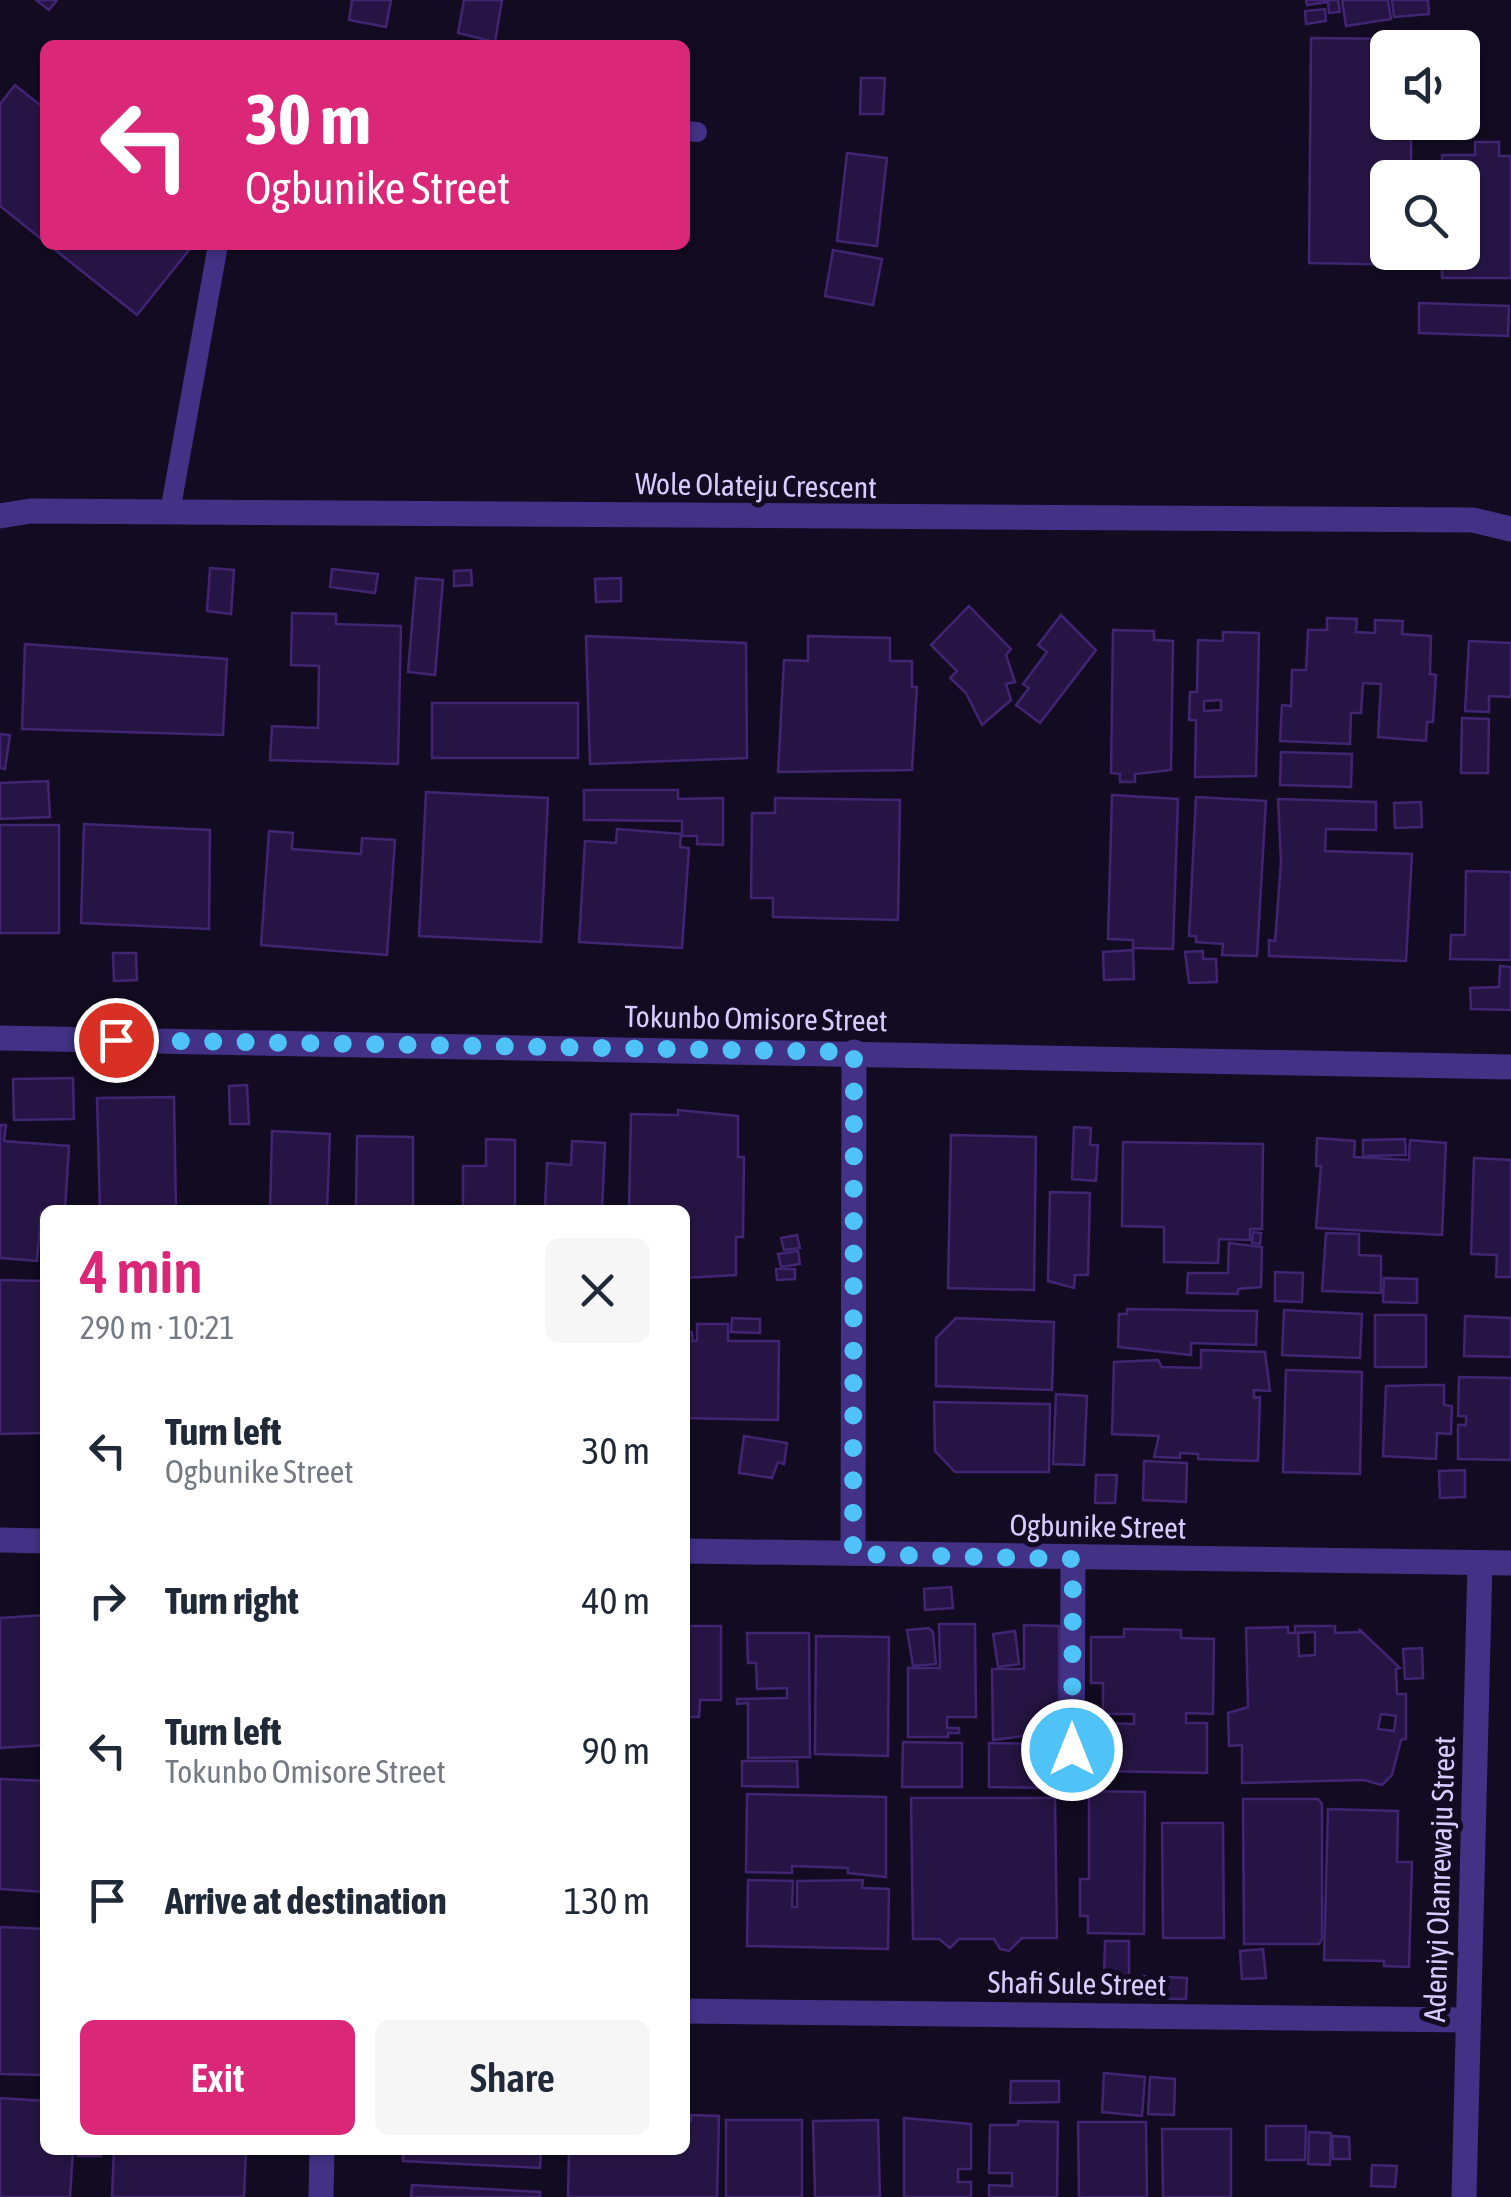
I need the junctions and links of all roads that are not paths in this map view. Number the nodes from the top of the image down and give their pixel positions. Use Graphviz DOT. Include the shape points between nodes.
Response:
graph roads {
  1 [pos="217,250"];
  2 [pos="170,512"];
  3 [pos="0,516"];
  4 [pos="1511,530"];
  5 [pos="0,1038"];
  6 [pos="854,1052"];
  7 [pos="1511,1068"];
  8 [pos="0,1540"];
  9 [pos="40,1541"];
  10 [pos="690,1551"];
  11 [pos="853,1554"];
  12 [pos="1073,1559"];
  13 [pos="1480,1562"];
  14 [pos="1511,1563"];
  15 [pos="1072,1788"];
  16 [pos="690,2011"];
  17 [pos="1468,2020"];
  18 [pos="322,2155"];
  19 [pos="321,2197"];
  20 [pos="1464,2197"];
  1 -- 2 [label="lane"];
  2 -- 3 [label="street, Wole Olateju Crescent" via="30,510"];
  2 -- 4 [label="street, Wole Olateju Crescent" via="1474,520"];
  5 -- 6 [label="street, Tokunbo Omisore Street"];
  6 -- 7 [label="street, Tokunbo Omisore Street"];
  6 -- 11 [label="street"];
  8 -- 9 [label="street"];
  10 -- 11 [label="street, Ogbunike Street"];
  11 -- 12 [label="street, Ogbunike Street"];
  12 -- 13 [label="street, Ogbunike Street"];
  12 -- 15 [label="street"];
  13 -- 14 [label="street, Ogbunike Street"];
  13 -- 17 [label="street, Adeniyi Olanrewaju Street"];
  16 -- 17 [label="street, Shafi Sule Street"];
  17 -- 20 [label="street, Adeniyi Olanrewaju Street"];
  18 -- 19 [label="street"];
}
